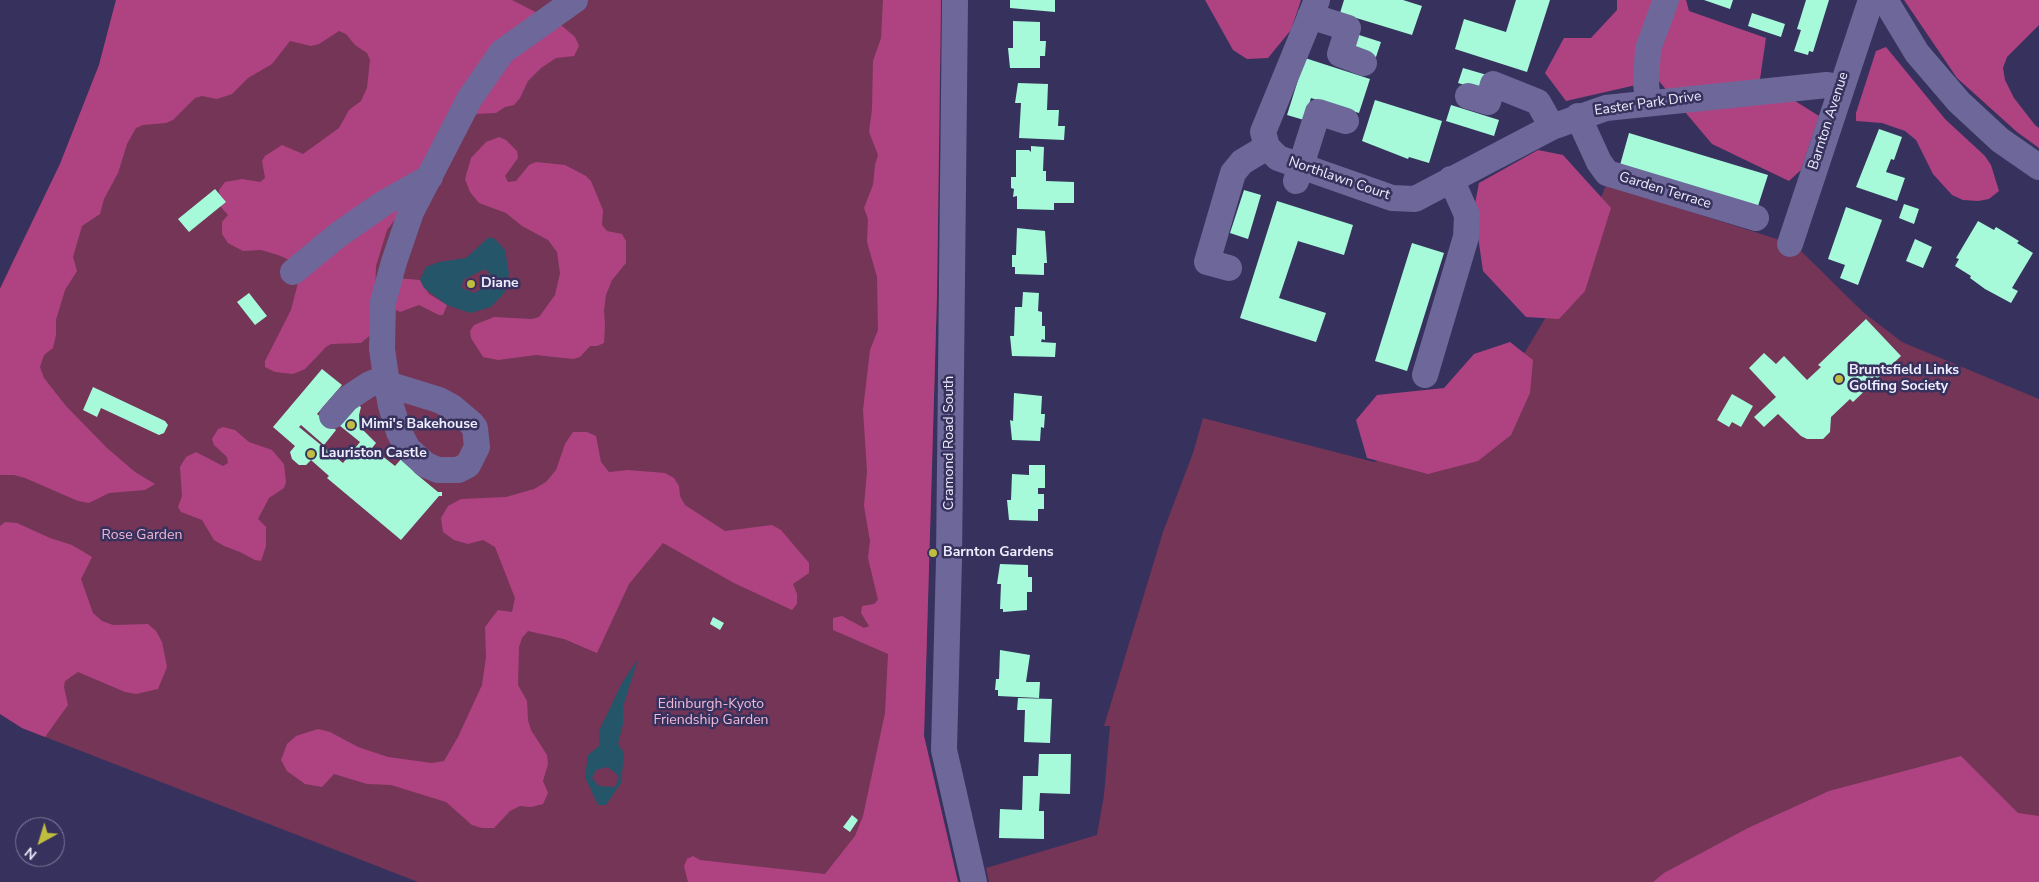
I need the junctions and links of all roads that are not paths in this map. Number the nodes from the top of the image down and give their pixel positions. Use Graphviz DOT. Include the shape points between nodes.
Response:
graph roads {
  1 [pos="575,0"];
  2 [pos="955,0"];
  3 [pos="1666,0"];
  4 [pos="1871,0"];
  5 [pos="1885,0"];
  6 [pos="1313,8"];
  7 [pos="1364,63"];
  8 [pos="1840,88"];
  9 [pos="1468,96"];
  10 [pos="1648,102"];
  11 [pos="1578,116"];
  12 [pos="1346,121"];
  13 [pos="1552,127"];
  14 [pos="1267,148"];
  15 [pos="2039,167"];
  16 [pos="1299,173"];
  17 [pos="430,177"];
  18 [pos="1451,180"];
  19 [pos="1415,199"];
  20 [pos="1756,218"];
  21 [pos="1790,244"];
  22 [pos="1229,268"];
  23 [pos="293,272"];
  24 [pos="1425,375"];
  25 [pos="332,416"];
  26 [pos="974,882"];
  1 -- 17 [label="street" via="502,52 470,98"];
  2 -- 26 [label="street, Cramond Road South" via="944,750"];
  3 -- 10 [label="street" via="1648,49"];
  4 -- 8 [label="street, Barnton Avenue"];
  5 -- 15 [label="street" via="1917,53 1959,102 2000,140"];
  6 -- 7 [label="street" via="1348,28 1340,54"];
  6 -- 14 [label="street" via="1263,132"];
  8 -- 10 [label="street, Easter Park Drive" via="1826,85"];
  8 -- 21 [label="street, Barnton Avenue"];
  9 -- 13 [label="street" via="1488,102 1493,84 1538,102"];
  10 -- 11 [label="street, Easter Park Drive"];
  11 -- 13 [label="street, Easter Park Drive"];
  11 -- 20 [label="street, Garden Terrace" via="1607,173"];
  12 -- 16 [label="street" via="1318,112"];
  13 -- 18 [label="street, Easter Park Drive"];
  14 -- 16 [label="street, Northlawn Court"];
  14 -- 22 [label="street" via="1242,162 1233,173 1208,262"];
  16 -- 19 [label="street, Northlawn Court" via="1392,198"];
  17 -- 23 [label="street" via="384,203"];
  17 -- 25 [label="street" via="411,212 382,302 382,349 388,384 376,382 368,385 346,399"];
  18 -- 19 [label="street, Easter Park Drive"];
  18 -- 24 [label="street" via="1467,216 1466,237 1444,347"];
}
